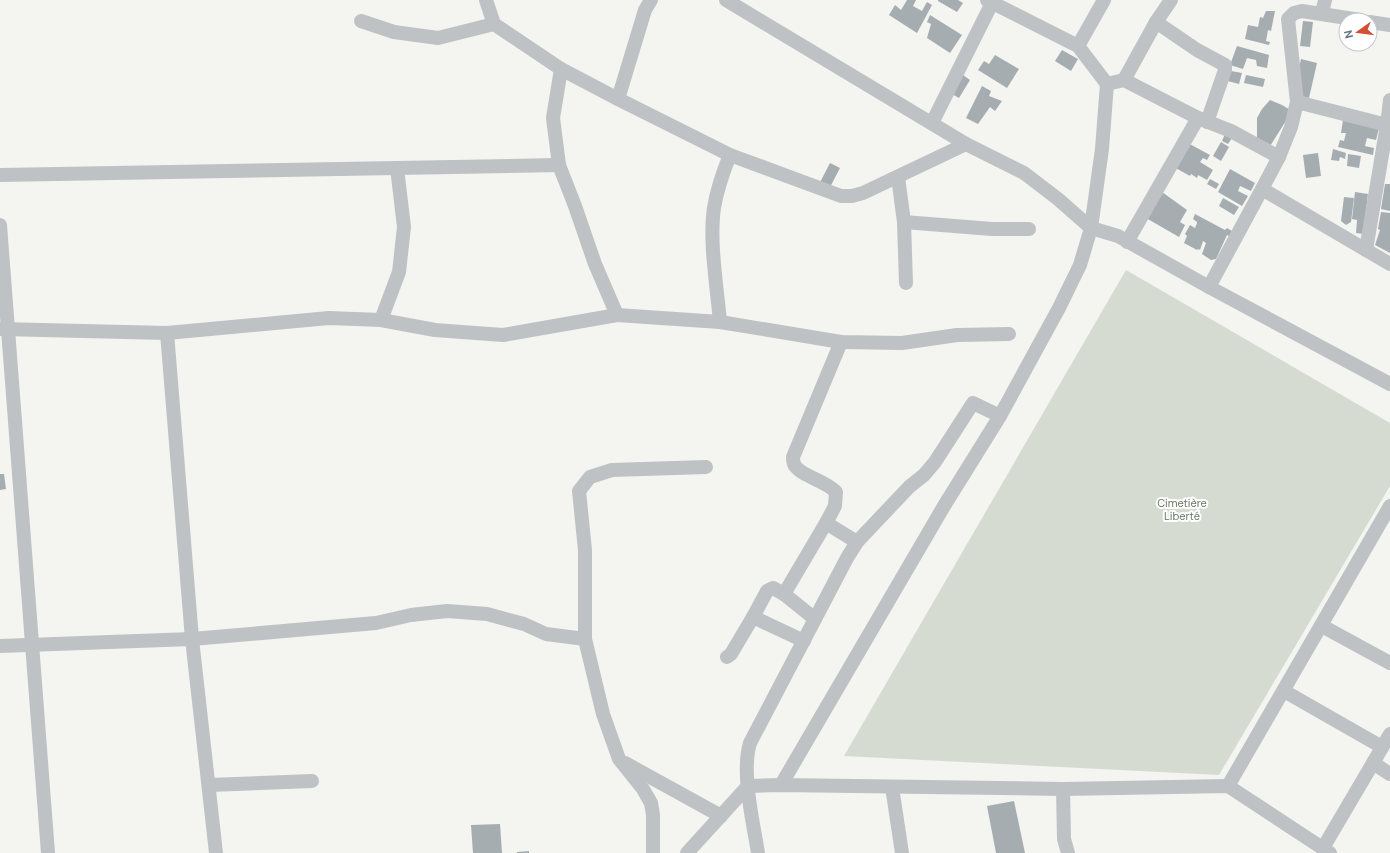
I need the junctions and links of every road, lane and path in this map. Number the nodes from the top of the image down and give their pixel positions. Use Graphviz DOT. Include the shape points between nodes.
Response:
graph roads {
  1 [pos="486,0"];
  2 [pos="651,0"];
  3 [pos="726,0"];
  4 [pos="1104,0"];
  5 [pos="1171,0"];
  6 [pos="989,1"];
  7 [pos="1323,7"];
  8 [pos="1338,12"];
  9 [pos="361,21"];
  10 [pos="1156,22"];
  11 [pos="1378,23"];
  12 [pos="494,24"];
  13 [pos="1390,25"];
  14 [pos="1078,46"];
  15 [pos="562,69"];
  16 [pos="1124,80"];
  17 [pos="1107,84"];
  18 [pos="618,99"];
  19 [pos="1390,100"];
  20 [pos="1297,102"];
  21 [pos="1202,120"];
  22 [pos="932,123"];
  23 [pos="1387,125"];
  24 [pos="966,144"];
  25 [pos="730,154"];
  26 [pos="1278,157"];
  27 [pos="559,164"];
  28 [pos="397,168"];
  29 [pos="0,175"];
  30 [pos="898,177"];
  31 [pos="1262,189"];
  32 [pos="904,222"];
  33 [pos="0,225"];
  34 [pos="1091,228"];
  35 [pos="1029,229"];
  36 [pos="1127,242"];
  37 [pos="1366,250"];
  38 [pos="1390,264"];
  39 [pos="906,283"];
  40 [pos="1209,288"];
  41 [pos="617,315"];
  42 [pos="381,320"];
  43 [pos="720,322"];
  44 [pos="4,329"];
  45 [pos="167,333"];
  46 [pos="1009,334"];
  47 [pos="841,342"];
  48 [pos="1390,384"];
  49 [pos="1000,416"];
  50 [pos="706,467"];
  51 [pos="1390,506"];
  52 [pos="826,523"];
  53 [pos="857,542"];
  54 [pos="784,594"];
  55 [pos="753,617"];
  56 [pos="815,619"];
  57 [pos="1322,626"];
  58 [pos="192,639"];
  59 [pos="585,639"];
  60 [pos="804,641"];
  61 [pos="33,645"];
  62 [pos="0,646"];
  63 [pos="727,657"];
  64 [pos="1390,664"];
  65 [pos="1284,691"];
  66 [pos="1390,734"];
  67 [pos="1382,747"];
  68 [pos="619,760"];
  69 [pos="1373,763"];
  70 [pos="1390,774"];
  71 [pos="312,780"];
  72 [pos="209,785"];
  73 [pos="781,785"];
  74 [pos="748,786"];
  75 [pos="1228,786"];
  76 [pos="892,787"];
  77 [pos="1063,789"];
  78 [pos="721,816"];
  79 [pos="1327,850"];
  80 [pos="48,853"];
  81 [pos="216,853"];
  82 [pos="653,853"];
  83 [pos="688,853"];
  84 [pos="758,853"];
  85 [pos="902,853"];
  86 [pos="1068,853"];
  1 -- 12 [label="street"];
  2 -- 18 [label="street"];
  3 -- 22 [label="street"];
  4 -- 14 [label="street"];
  5 -- 10 [label="street"];
  6 -- 14 [label="street"];
  6 -- 22 [label="street"];
  7 -- 8 [label="street"];
  7 -- 20 [label="street" via="1294,13 1288,19"];
  9 -- 12 [label="street" via="394,32 438,38"];
  10 -- 16 [label="street"];
  10 -- 21 [label="street" via="1224,65 1225,70"];
  11 -- 13 [label="street"];
  12 -- 15 [label="street"];
  14 -- 17 [label="street"];
  15 -- 18 [label="street"];
  15 -- 27 [label="street" via="553,118"];
  16 -- 17 [label="street"];
  16 -- 21 [label="street"];
  17 -- 34 [label="street" via="1102,149"];
  18 -- 25 [label="street"];
  19 -- 23 [label="street"];
  20 -- 23 [label="street"];
  20 -- 26 [label="street" via="1291,127"];
  21 -- 26 [label="street" via="1231,131"];
  21 -- 36 [label="street"];
  22 -- 24 [label="street"];
  23 -- 37 [label="street"];
  24 -- 30 [label="street"];
  24 -- 34 [label="street" via="1024,173"];
  25 -- 30 [label="street" via="841,196 863,193"];
  25 -- 43 [label="street" via="719,184 714,209 713,239"];
  26 -- 31 [label="street"];
  27 -- 28 [label="street"];
  27 -- 41 [label="street" via="594,264"];
  28 -- 29 [label="street"];
  28 -- 42 [label="street" via="404,227 401,257 399,272"];
  30 -- 32 [label="street"];
  31 -- 37 [label="street"];
  31 -- 40 [label="street"];
  32 -- 35 [label="street" via="992,229"];
  32 -- 39 [label="street"];
  33 -- 44 [label="street"];
  34 -- 36 [label="street" via="1118,236"];
  34 -- 49 [label="street" via="1080,266"];
  36 -- 40 [label="street"];
  37 -- 38 [label="street"];
  40 -- 48 [label="street"];
  41 -- 42 [label="street" via="504,335 435,330"];
  41 -- 43 [label="street"];
  42 -- 45 [label="street" via="328,318"];
  43 -- 47 [label="street"];
  44 -- 45 [label="street"];
  44 -- 61 [label="street"];
  45 -- 58 [label="street"];
  46 -- 47 [label="street" via="957,335 902,342"];
  47 -- 52 [label="street" via="793,457 794,465 799,470 831,486 836,492 835,506"];
  49 -- 53 [label="street" via="973,403 935,462"];
  49 -- 73 [label="street" via="944,506"];
  50 -- 59 [label="street" via="612,470 590,477 579,491 585,550"];
  51 -- 57 [label="street"];
  52 -- 53 [label="street"];
  52 -- 54 [label="street"];
  53 -- 56 [label="street"];
  54 -- 55 [label="street" via="773,588 769,589"];
  54 -- 56 [label="street"];
  55 -- 60 [label="street"];
  55 -- 63 [label="street"];
  56 -- 60 [label="street"];
  57 -- 64 [label="street"];
  57 -- 65 [label="street"];
  58 -- 59 [label="street" via="376,623 411,615 447,611 486,614 524,624 546,634"];
  58 -- 61 [label="street"];
  58 -- 72 [label="street"];
  59 -- 68 [label="street" via="603,714"];
  60 -- 74 [label="street" via="750,743 747,757"];
  61 -- 62 [label="street"];
  61 -- 80 [label="street"];
  65 -- 67 [label="street"];
  65 -- 75 [label="street"];
  66 -- 67 [label="street"];
  67 -- 69 [label="street"];
  68 -- 78 [label="street"];
  68 -- 82 [label="street" via="651,802"];
  69 -- 70 [label="street"];
  69 -- 79 [label="street"];
  71 -- 72 [label="street"];
  72 -- 81 [label="street"];
  73 -- 74 [label="street"];
  73 -- 76 [label="street"];
  74 -- 78 [label="street"];
  74 -- 84 [label="street"];
  75 -- 77 [label="street"];
  75 -- 79 [label="street"];
  76 -- 77 [label="street"];
  76 -- 85 [label="street"];
  77 -- 86 [label="street" via="1064,839"];
  78 -- 83 [label="street"];
}
